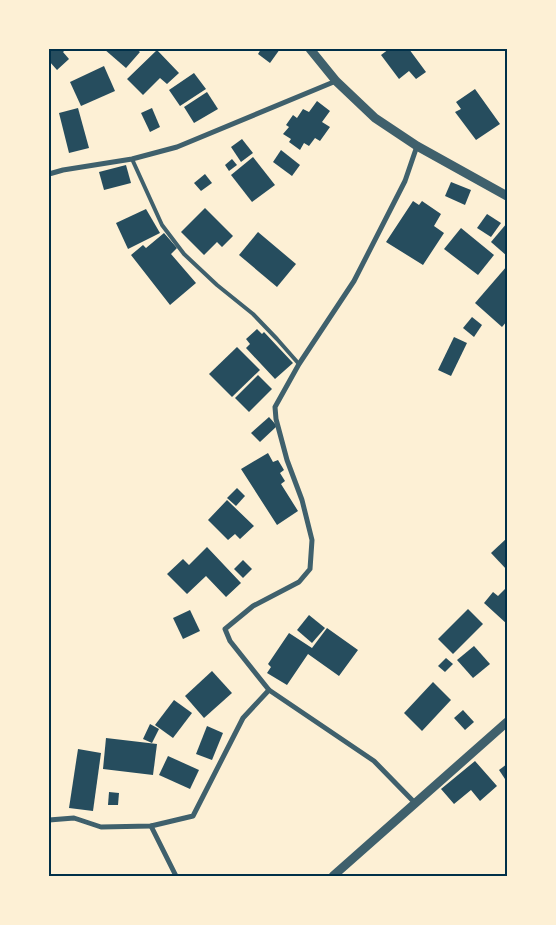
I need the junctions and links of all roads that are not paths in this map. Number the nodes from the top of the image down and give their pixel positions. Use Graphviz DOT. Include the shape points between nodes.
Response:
graph roads {
  1 [pos="310,49"];
  2 [pos="336,81"];
  3 [pos="417,146"];
  4 [pos="132,159"];
  5 [pos="49,174"];
  6 [pos="507,196"];
  7 [pos="299,364"];
  8 [pos="269,690"];
  9 [pos="507,722"];
  10 [pos="415,803"];
  11 [pos="49,820"];
  12 [pos="151,826"];
  13 [pos="176,876"];
  14 [pos="333,876"];
  1 -- 2 [label="street"];
  2 -- 3 [label="street" via="375,118"];
  2 -- 4 [label="street" via="177,147"];
  3 -- 6 [label="street"];
  3 -- 7 [label="street" via="405,181 354,281"];
  4 -- 5 [label="street"];
  4 -- 7 [label="lane" via="162,225 184,254 253,314"];
  7 -- 8 [label="street" via="275,407 287,460 312,540 310,569 299,582 253,606 225,628 230,641"];
  8 -- 10 [label="street" via="374,761"];
  8 -- 12 [label="street" via="243,718 193,816"];
  9 -- 10 [label="street"];
  10 -- 14 [label="street"];
  11 -- 12 [label="street" via="74,818 102,827"];
  12 -- 13 [label="street"];
}
